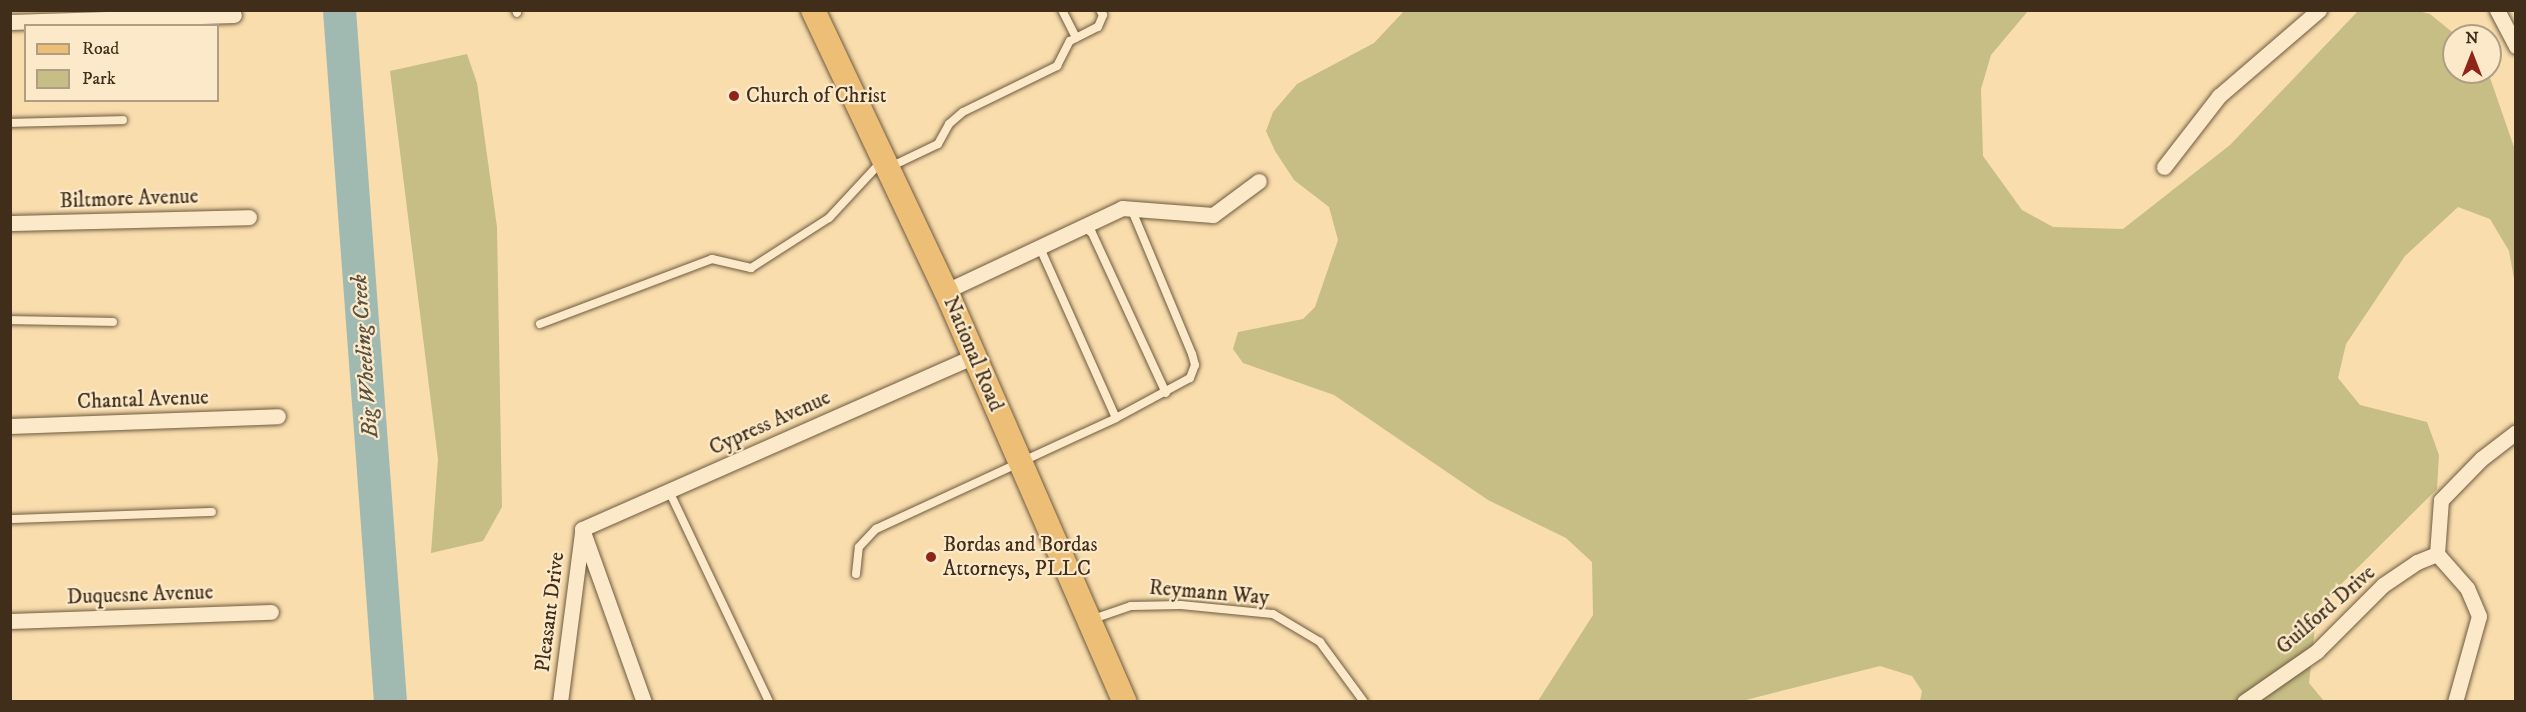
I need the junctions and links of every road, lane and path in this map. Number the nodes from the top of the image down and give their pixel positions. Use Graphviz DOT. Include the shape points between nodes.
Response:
graph roads {
  1 [pos="813,10"];
  2 [pos="1062,10"];
  3 [pos="1100,10"];
  4 [pos="2319,10"];
  5 [pos="2497,10"];
  6 [pos="234,15"];
  7 [pos="10,22"];
  8 [pos="1076,38"];
  9 [pos="2516,46"];
  10 [pos="123,120"];
  11 [pos="10,123"];
  12 [pos="884,165"];
  13 [pos="2164,167"];
  14 [pos="1259,181"];
  15 [pos="1131,208"];
  16 [pos="249,217"];
  17 [pos="10,223"];
  18 [pos="1083,226"];
  19 [pos="1040,248"];
  20 [pos="946,291"];
  21 [pos="10,320"];
  22 [pos="113,322"];
  23 [pos="540,324"];
  24 [pos="974,356"];
  25 [pos="1166,393"];
  26 [pos="278,416"];
  27 [pos="1116,418"];
  28 [pos="10,426"];
  29 [pos="2516,432"];
  30 [pos="1020,463"];
  31 [pos="669,490"];
  32 [pos="212,512"];
  33 [pos="10,519"];
  34 [pos="582,529"];
  35 [pos="2438,554"];
  36 [pos="856,574"];
  37 [pos="271,612"];
  38 [pos="10,621"];
  39 [pos="1089,621"];
  40 [pos="560,702"];
  41 [pos="644,702"];
  42 [pos="769,702"];
  43 [pos="1125,702"];
  44 [pos="1364,702"];
  45 [pos="2244,702"];
  46 [pos="2455,702"];
  1 -- 12 [label="main road, National Road"];
  2 -- 8 [label="lane"];
  3 -- 8 [label="lane" via="1103,15 1098,27"];
  4 -- 13 [label="street" via="2219,96"];
  5 -- 9 [label="street"];
  6 -- 7 [label="street"];
  8 -- 12 [label="lane" via="1070,41 1057,66 963,112 938,144"];
  10 -- 11 [label="lane"];
  12 -- 20 [label="main road, National Road"];
  12 -- 23 [label="lane" via="829,218 751,268 712,259"];
  14 -- 15 [label="street" via="1213,215"];
  15 -- 18 [label="street" via="1122,208"];
  15 -- 25 [label="lane" via="1195,365 1190,378"];
  16 -- 17 [label="street, Biltmore Avenue"];
  18 -- 19 [label="street"];
  18 -- 25 [label="lane" via="1092,233"];
  19 -- 20 [label="street"];
  19 -- 27 [label="lane"];
  20 -- 24 [label="main road, National Road"];
  21 -- 22 [label="lane"];
  24 -- 30 [label="main road, National Road"];
  24 -- 31 [label="street, Cypress Avenue"];
  25 -- 27 [label="lane"];
  26 -- 28 [label="street, Chantal Avenue"];
  27 -- 30 [label="lane"];
  29 -- 35 [label="street" via="2481,459 2441,500"];
  30 -- 36 [label="lane" via="876,529 859,546"];
  30 -- 39 [label="main road, National Road"];
  31 -- 34 [label="street, Cypress Avenue"];
  31 -- 42 [label="lane"];
  32 -- 33 [label="lane"];
  34 -- 40 [label="street, Pleasant Drive"];
  34 -- 41 [label="street"];
  35 -- 45 [label="street, Guilford Drive" via="2416,562 2383,585 2317,651"];
  35 -- 46 [label="street" via="2467,588 2479,616"];
  37 -- 38 [label="street, Duquesne Avenue"];
  39 -- 43 [label="main road, National Road"];
  39 -- 44 [label="lane, Reymann Way" via="1131,606 1181,605 1273,614 1320,642"];
}
